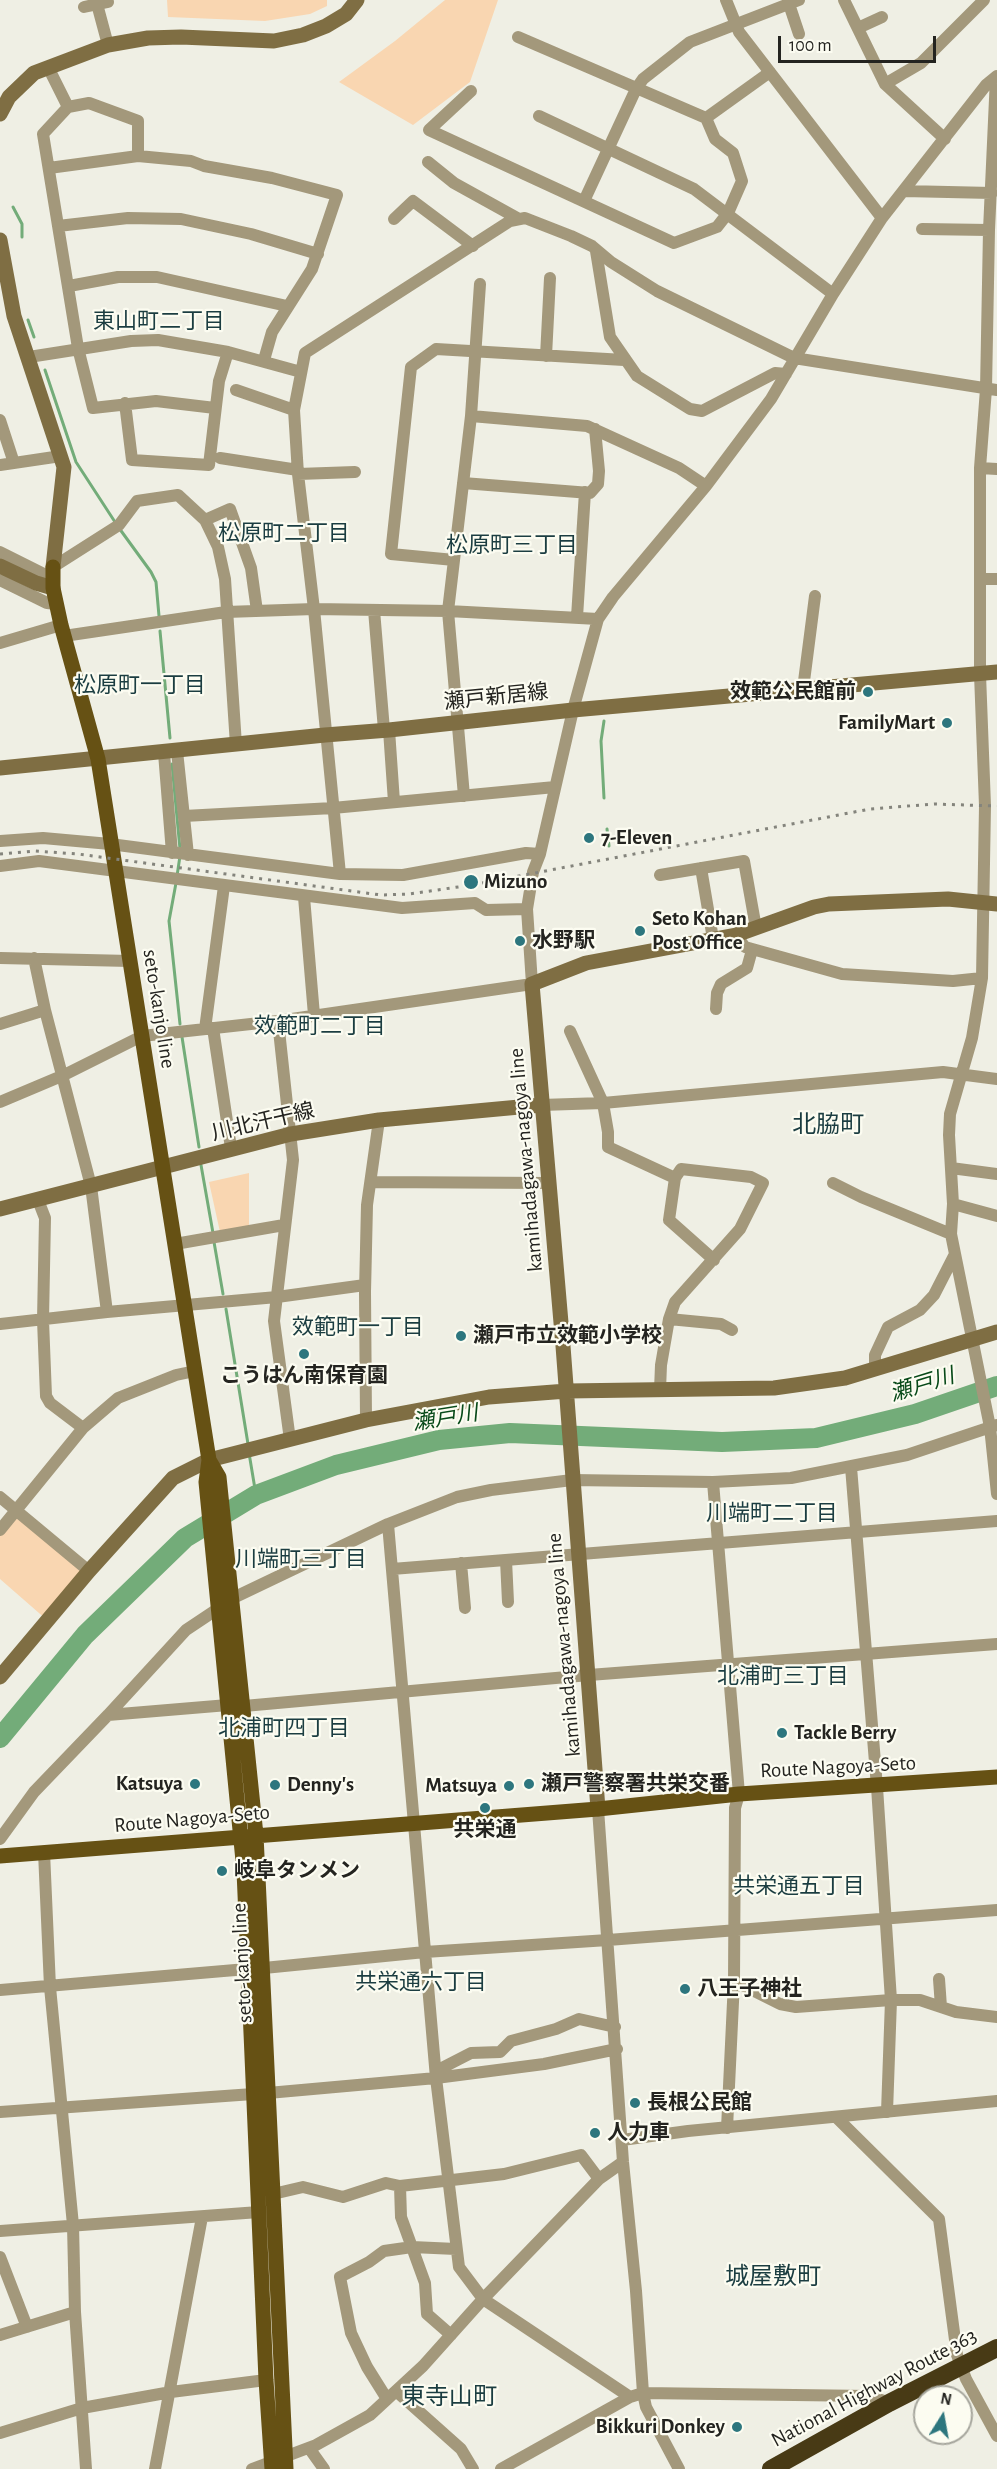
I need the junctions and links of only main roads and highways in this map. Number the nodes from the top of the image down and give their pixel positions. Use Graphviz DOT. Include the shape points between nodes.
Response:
graph roads {
  1 [pos="54,584"];
  2 [pos="225,1604"];
  3 [pos="997,1778"];
  4 [pos="249,1836"];
  5 [pos="0,1856"];
  6 [pos="260,2094"];
  7 [pos="997,2348"];
  8 [pos="279,2465"];
  9 [pos="771,2469"];
  1 -- 2 [label="main road, seto-kanjo line" via="62,631 98,759 209,1460 206,1482"];
  2 -- 4 [label="main road, seto-kanjo line" via="228,1705"];
  2 -- 4 [label="main road, seto-kanjo line" via="244,1706"];
  3 -- 4 [label="main road, Route Nagoya-Seto" via="739,1794"];
  4 -- 5 [label="main road, Route Nagoya-Seto"];
  4 -- 6 [label="main road, seto-kanjo line" via="248,1969"];
  4 -- 6 [label="main road, seto-kanjo line" via="264,1968"];
  6 -- 8 [label="main road, seto-kanjo line" via="273,2194"];
  6 -- 8 [label="main road, seto-kanjo line" via="259,2212 266,2380"];
  7 -- 9 [label="highway, National Highway Route 363"];
}
